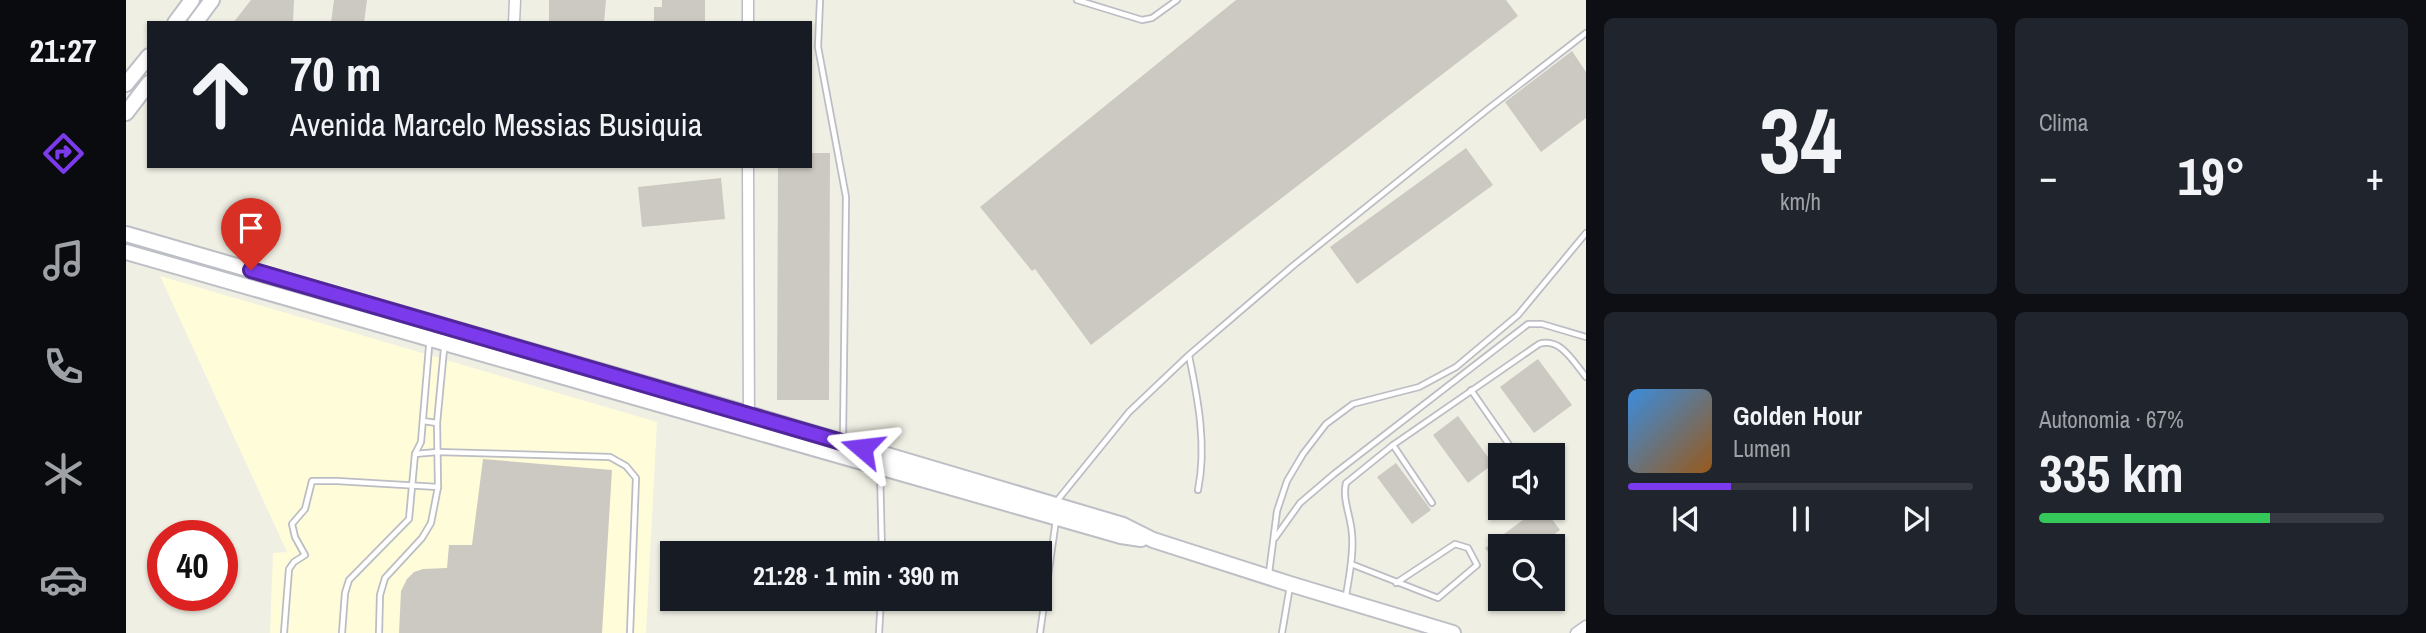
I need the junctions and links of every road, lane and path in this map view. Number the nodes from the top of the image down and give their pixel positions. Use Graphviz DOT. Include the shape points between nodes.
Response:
graph roads {
  1 [pos="192,0"];
  2 [pos="212,0"];
  3 [pos="515,0"];
  4 [pos="748,0"];
  5 [pos="820,0"];
  6 [pos="1077,0"];
  7 [pos="1177,0"];
  8 [pos="176,21"];
  9 [pos="196,21"];
  10 [pos="514,21"];
  11 [pos="748,21"];
  12 [pos="1586,33"];
  13 [pos="147,58"];
  14 [pos="126,84"];
  15 [pos="147,86"];
  16 [pos="126,113"];
  17 [pos="748,168"];
  18 [pos="1586,233"];
  19 [pos="126,234"];
  20 [pos="126,253"];
  21 [pos="431,322"];
  22 [pos="447,327"];
  23 [pos="1586,337"];
  24 [pos="430,339"];
  25 [pos="444,343"];
  26 [pos="1189,355"];
  27 [pos="1586,377"];
  28 [pos="1471,390"];
  29 [pos="423,421"];
  30 [pos="437,422"];
  31 [pos="749,422"];
  32 [pos="843,442"];
  33 [pos="1508,443"];
  34 [pos="1393,444"];
  35 [pos="437,452"];
  36 [pos="415,454"];
  37 [pos="880,460"];
  38 [pos="412,485"];
  39 [pos="438,487"];
  40 [pos="1198,490"];
  41 [pos="1433,503"];
  42 [pos="1054,512"];
  43 [pos="1274,538"];
  44 [pos="882,541"];
  45 [pos="1351,564"];
  46 [pos="1269,578"];
  47 [pos="1396,583"];
  48 [pos="1290,584"];
  49 [pos="1345,601"];
  50 [pos="880,611"];
  51 [pos="1586,626"];
  52 [pos="284,633"];
  53 [pos="342,633"];
  54 [pos="379,633"];
  55 [pos="631,633"];
  56 [pos="879,633"];
  57 [pos="1040,633"];
  58 [pos="1282,633"];
  59 [pos="1453,633"];
  60 [pos="1576,633"];
  1 -- 8 [label="street"];
  2 -- 9 [label="street"];
  3 -- 10 [label="street"];
  4 -- 11 [label="street"];
  5 -- 32 [label="lane" via="818,47 846,197"];
  6 -- 7 [label="lane" via="1142,20"];
  12 -- 26 [label="lane" via="1294,265"];
  13 -- 14 [label="street"];
  15 -- 16 [label="street"];
  17 -- 31 [label="street"];
  18 -- 43 [label="lane" via="1518,315 1456,367 1419,387 1353,404 1326,424 1287,481"];
  19 -- 21 [label="street"];
  20 -- 24 [label="street"];
  21 -- 22 [label="street"];
  21 -- 24 [label="lane"];
  22 -- 25 [label="lane"];
  22 -- 31 [label="street"];
  23 -- 43 [label="lane" via="1528,324 1325,481 1300,503"];
  24 -- 25 [label="street"];
  24 -- 29 [label="lane"];
  25 -- 30 [label="lane"];
  25 -- 31 [label="street"];
  26 -- 40 [label="lane" via="1203,468"];
  26 -- 42 [label="lane" via="1129,412"];
  27 -- 28 [label="lane" via="1558,344 1545,342"];
  28 -- 33 [label="lane"];
  28 -- 34 [label="lane"];
  29 -- 30 [label="lane"];
  29 -- 36 [label="lane"];
  30 -- 35 [label="lane"];
  31 -- 32 [label="street"];
  31 -- 37 [label="street"];
  32 -- 37 [label="street"];
  34 -- 41 [label="lane"];
  34 -- 45 [label="lane" via="1346,483"];
  35 -- 36 [label="lane"];
  35 -- 39 [label="lane"];
  35 -- 55 [label="lane" via="610,457 626,466 636,478"];
  36 -- 38 [label="lane"];
  37 -- 42 [label="street"];
  37 -- 44 [label="lane"];
  38 -- 39 [label="lane"];
  38 -- 52 [label="lane" via="312,481 309,500 292,524 305,555 289,569"];
  38 -- 53 [label="lane" via="409,519 349,580"];
  39 -- 54 [label="lane" via="431,523 385,578"];
  42 -- 46 [label="street"];
  42 -- 57 [label="lane"];
  43 -- 46 [label="lane"];
  45 -- 47 [label="lane"];
  45 -- 49 [label="lane"];
  46 -- 48 [label="street"];
  47 -- 47 [label="lane" via="1438,598 1477,565 1468,548 1455,544"];
  48 -- 49 [label="street"];
  48 -- 58 [label="lane"];
  49 -- 59 [label="street"];
  50 -- 56 [label="lane"];
  51 -- 60 [label="street"];
}
